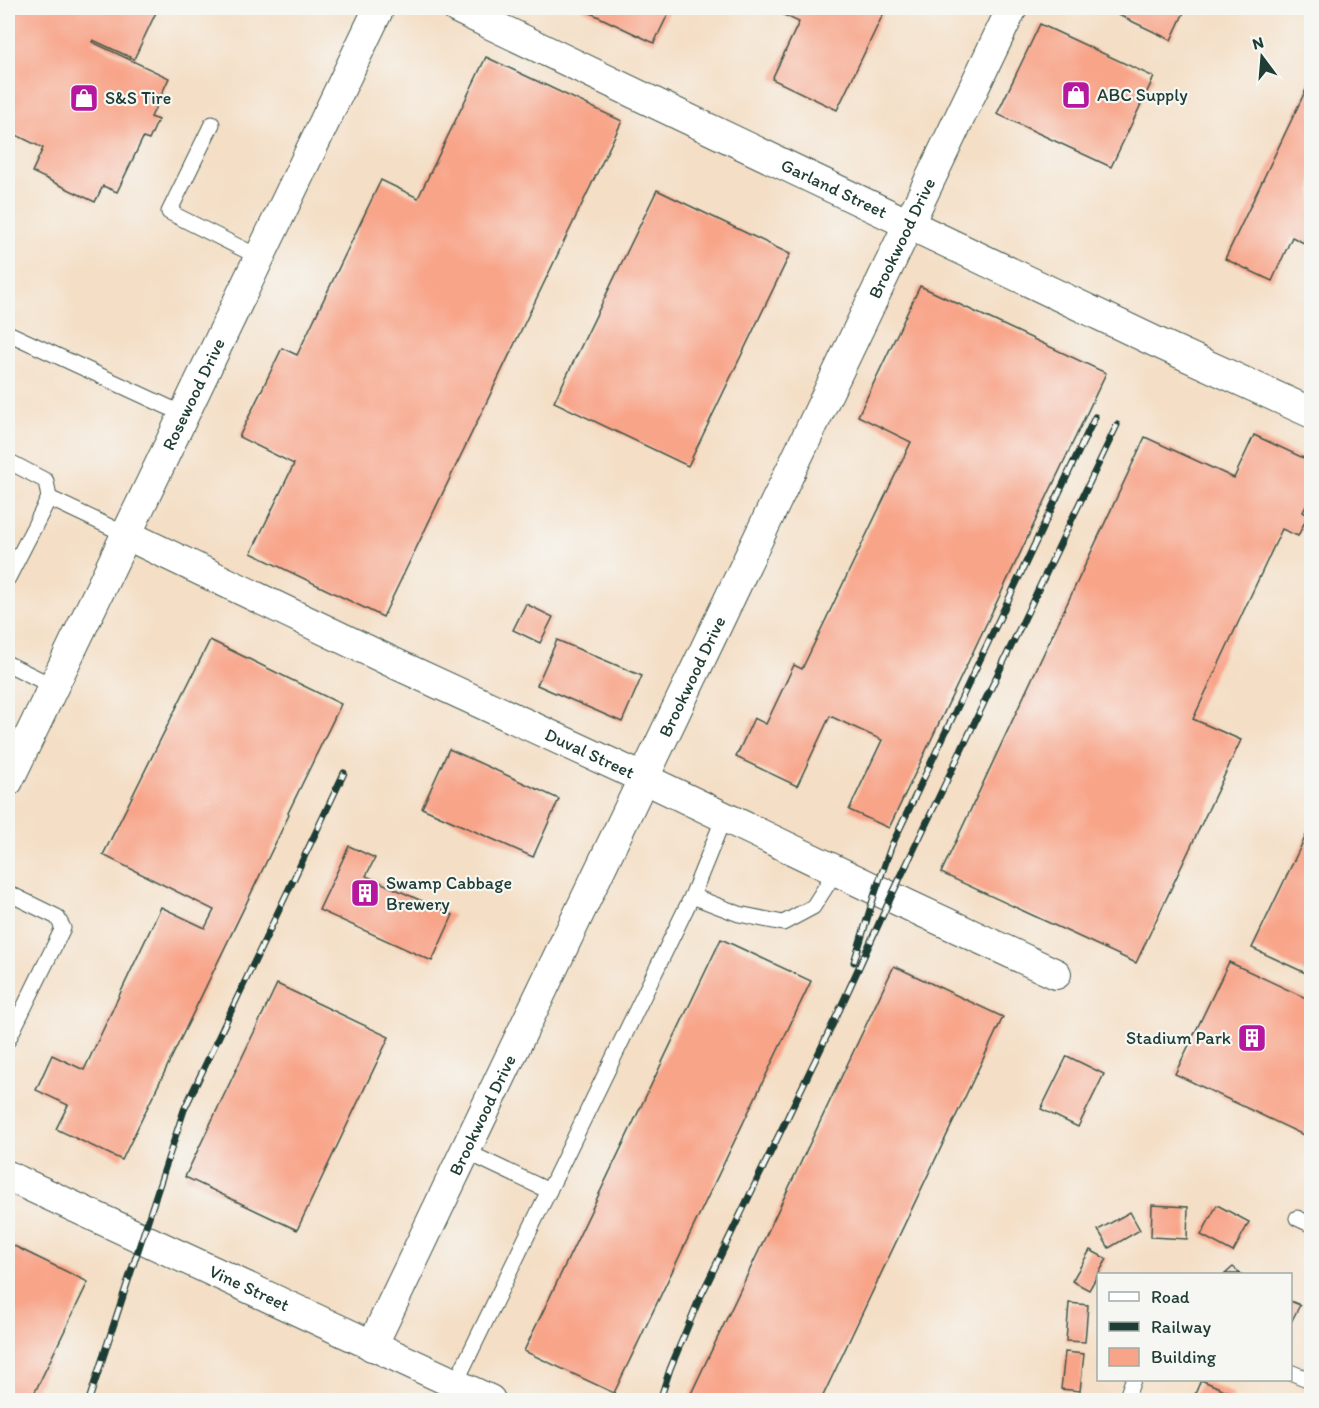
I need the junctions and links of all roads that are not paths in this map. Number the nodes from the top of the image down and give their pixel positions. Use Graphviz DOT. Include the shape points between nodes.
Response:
graph roads {
  1 [pos="379,8"];
  2 [pos="457,8"];
  3 [pos="1012,8"];
  4 [pos="212,124"];
  5 [pos="909,224"];
  6 [pos="259,257"];
  7 [pos="8,333"];
  8 [pos="1311,413"];
  9 [pos="183,414"];
  10 [pos="8,461"];
  11 [pos="48,498"];
  12 [pos="125,534"];
  13 [pos="8,578"];
  14 [pos="8,664"];
  15 [pos="53,686"];
  16 [pos="643,778"];
  17 [pos="8,781"];
  18 [pos="724,818"];
  19 [pos="836,871"];
  20 [pos="8,893"];
  21 [pos="692,896"];
  22 [pos="1056,974"];
  23 [pos="8,1040"];
  24 [pos="465,1151"];
  25 [pos="8,1176"];
  26 [pos="549,1191"];
  27 [pos="1297,1218"];
  28 [pos="1311,1225"];
  29 [pos="372,1346"];
  30 [pos="1292,1373"];
  31 [pos="1133,1381"];
  32 [pos="1311,1381"];
  33 [pos="454,1384"];
  34 [pos="490,1401"];
  35 [pos="1126,1401"];
  1 -- 6 [label="street, Rosewood Drive"];
  2 -- 5 [label="street, Garland Street"];
  3 -- 5 [label="street, Brookwood Drive"];
  4 -- 6 [label="lane" via="169,212"];
  5 -- 8 [label="street, Garland Street"];
  5 -- 16 [label="street, Brookwood Drive"];
  6 -- 9 [label="street, Rosewood Drive"];
  7 -- 9 [label="lane"];
  9 -- 12 [label="street, Rosewood Drive"];
  10 -- 11 [label="lane" via="46,481"];
  11 -- 12 [label="lane"];
  11 -- 13 [label="lane"];
  12 -- 15 [label="street, Rosewood Drive"];
  12 -- 16 [label="street, Duval Street"];
  14 -- 15 [label="lane"];
  15 -- 17 [label="street, Rosewood Drive"];
  16 -- 18 [label="street, Duval Street"];
  16 -- 24 [label="street, Brookwood Drive"];
  18 -- 19 [label="street, Duval Street"];
  18 -- 21 [label="lane"];
  19 -- 21 [label="lane" via="813,907 783,923 738,914"];
  19 -- 22 [label="street, Duval Street"];
  20 -- 23 [label="lane" via="57,917 63,928"];
  21 -- 26 [label="lane"];
  24 -- 26 [label="lane"];
  24 -- 29 [label="street, Brookwood Drive"];
  25 -- 29 [label="street, Vine Street"];
  26 -- 33 [label="lane"];
  27 -- 28 [label="lane"];
  29 -- 33 [label="street, Vine Street"];
  30 -- 32 [label="lane"];
  31 -- 35 [label="lane"];
  33 -- 34 [label="street, Vine Street"];
}
